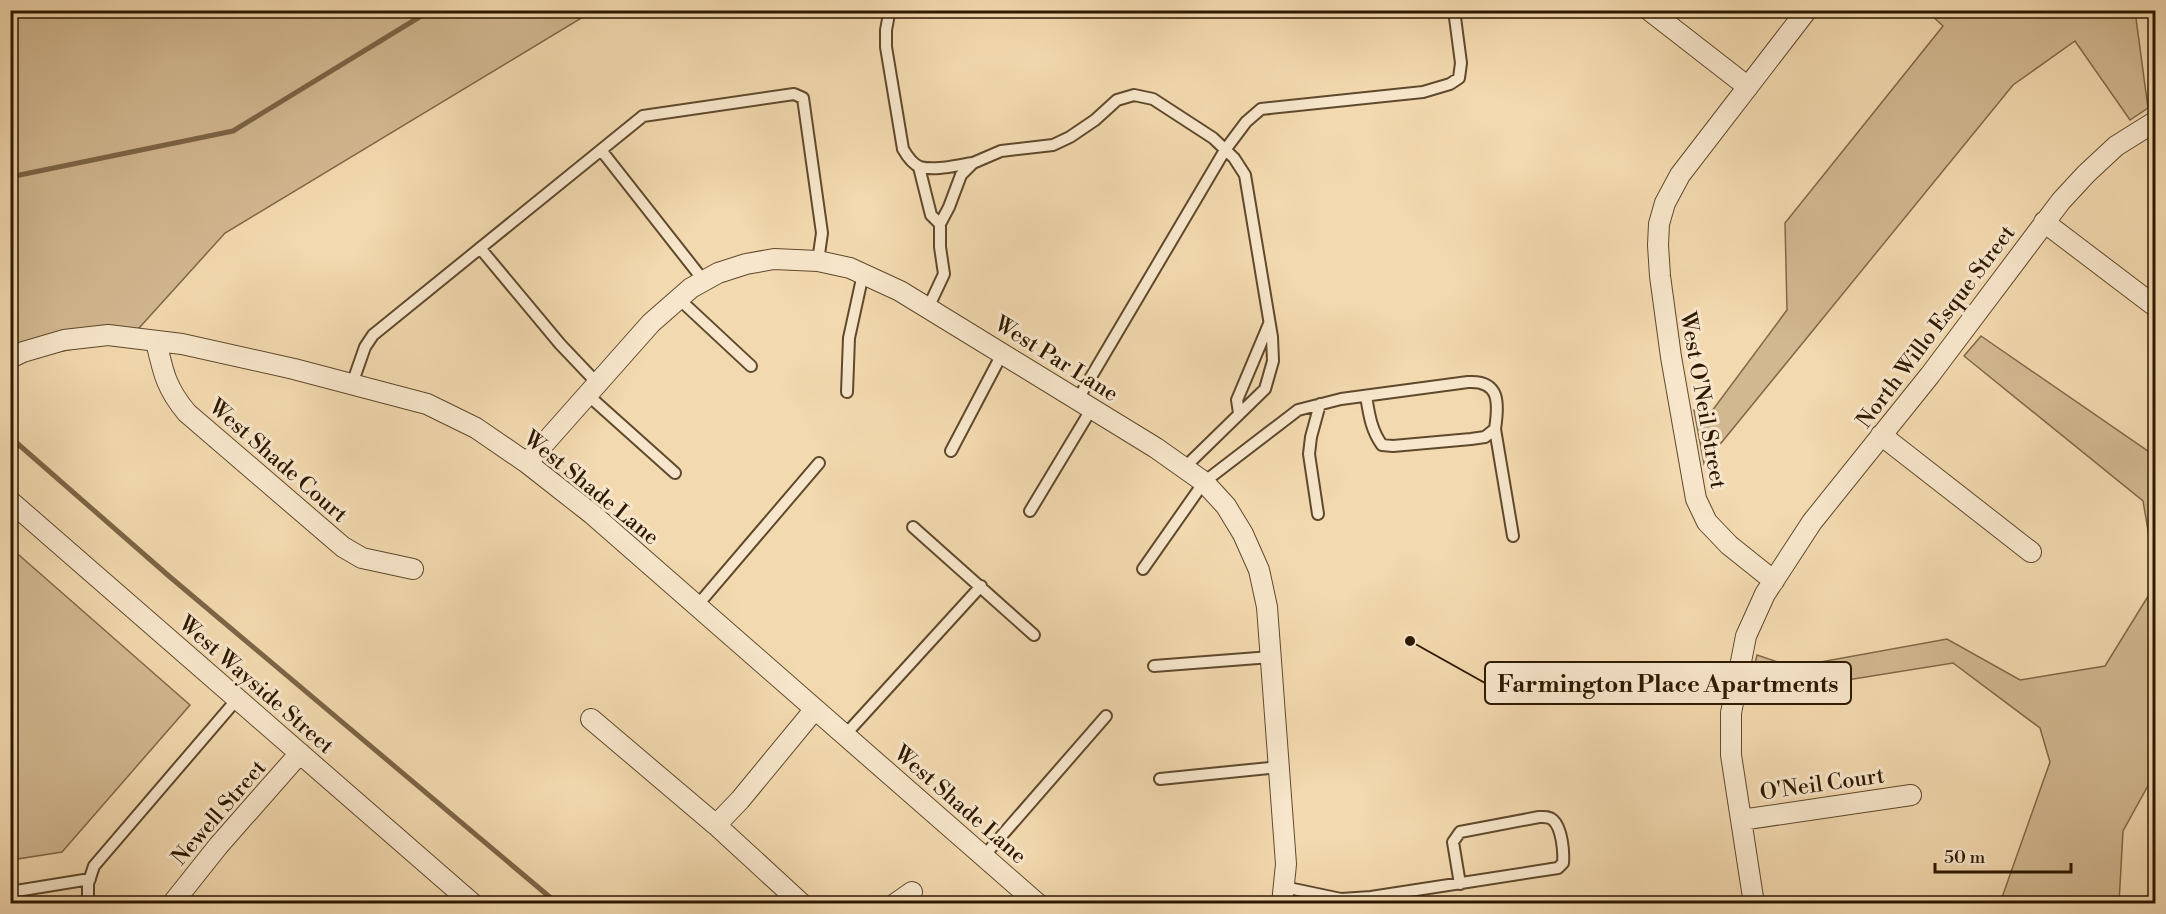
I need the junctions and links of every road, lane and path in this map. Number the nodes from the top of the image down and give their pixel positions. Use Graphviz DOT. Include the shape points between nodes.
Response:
graph roads {
  1 [pos="896,10"];
  2 [pos="1454,10"];
  3 [pos="1649,10"];
  4 [pos="1807,10"];
  5 [pos="1748,87"];
  6 [pos="2156,121"];
  7 [pos="601,150"];
  8 [pos="1225,150"];
  9 [pos="973,163"];
  10 [pos="919,166"];
  11 [pos="2044,222"];
  12 [pos="940,224"];
  13 [pos="480,248"];
  14 [pos="818,261"];
  15 [pos="863,274"];
  16 [pos="704,281"];
  17 [pos="678,298"];
  18 [pos="2156,307"];
  19 [pos="928,308"];
  20 [pos="1270,322"];
  21 [pos="156,341"];
  22 [pos="1003,352"];
  23 [pos="10,358"];
  24 [pos="751,366"];
  25 [pos="352,384"];
  26 [pos="593,390"];
  27 [pos="847,392"];
  28 [pos="1366,396"];
  29 [pos="1085,404"];
  30 [pos="1320,404"];
  31 [pos="1239,413"];
  32 [pos="1495,429"];
  33 [pos="1881,435"];
  34 [pos="951,451"];
  35 [pos="527,463"];
  36 [pos="819,463"];
  37 [pos="1184,468"];
  38 [pos="675,473"];
  39 [pos="1204,482"];
  40 [pos="10,501"];
  41 [pos="1030,511"];
  42 [pos="1318,514"];
  43 [pos="913,527"];
  44 [pos="1513,536"];
  45 [pos="2031,552"];
  46 [pos="413,569"];
  47 [pos="1143,569"];
  48 [pos="1774,581"];
  49 [pos="981,586"];
  50 [pos="696,607"];
  51 [pos="1034,635"];
  52 [pos="1271,657"];
  53 [pos="1154,666"];
  54 [pos="238,698"];
  55 [pos="815,709"];
  56 [pos="1106,716"];
  57 [pos="591,719"];
  58 [pos="845,735"];
  59 [pos="300,753"];
  60 [pos="1279,767"];
  61 [pos="1160,779"];
  62 [pos="1911,795"];
  63 [pos="1741,820"];
  64 [pos="716,825"];
  65 [pos="984,856"];
  66 [pos="90,879"];
  67 [pos="1460,884"];
  68 [pos="10,892"];
  69 [pos="912,892"];
  70 [pos="1283,895"];
  71 [pos="88,903"];
  72 [pos="172,903"];
  73 [pos="473,903"];
  74 [pos="802,903"];
  75 [pos="895,903"];
  76 [pos="1038,903"];
  77 [pos="1754,903"];
  1 -- 10 [label="lane" via="889,14 886,47 903,149"];
  2 -- 8 [label="lane" via="1461,63 1459,78 1450,84 1423,92 1261,110 1246,122"];
  3 -- 5 [label="street"];
  4 -- 5 [label="street, West O'Neil Street"];
  5 -- 48 [label="street, West O'Neil Street" via="1680,175 1665,203 1659,224 1659,266 1696,499 1707,522 1728,545"];
  6 -- 11 [label="street, North Willo Esque Street" via="2116,146"];
  7 -- 13 [label="lane"];
  7 -- 14 [label="lane" via="643,116 794,94 804,98 822,233"];
  7 -- 16 [label="lane"];
  8 -- 9 [label="lane" via="1153,99 1134,95 1117,100 1071,137 1053,144 1001,151"];
  8 -- 20 [label="lane" via="1245,175"];
  8 -- 29 [label="lane"];
  9 -- 10 [label="lane"];
  9 -- 12 [label="lane" via="961,175"];
  10 -- 12 [label="lane" via="931,215"];
  11 -- 18 [label="street"];
  11 -- 33 [label="street, North Willo Esque Street"];
  12 -- 19 [label="lane" via="944,274"];
  13 -- 25 [label="lane" via="373,335"];
  13 -- 26 [label="lane"];
  14 -- 15 [label="street, West Par Lane"];
  14 -- 16 [label="street, West Par Lane" via="774,259 746,264"];
  15 -- 19 [label="street, West Par Lane"];
  15 -- 27 [label="lane" via="849,338"];
  16 -- 17 [label="street, West Par Lane"];
  17 -- 24 [label="lane"];
  17 -- 26 [label="street, West Par Lane"];
  19 -- 22 [label="street, West Par Lane"];
  20 -- 31 [label="lane" via="1237,400"];
  20 -- 31 [label="lane" via="1273,361 1265,389"];
  21 -- 23 [label="street, West Shade Lane" via="108,335 64,340"];
  21 -- 25 [label="street, West Shade Lane"];
  21 -- 46 [label="street, West Shade Court" via="172,396 187,413 343,547 362,558"];
  22 -- 29 [label="street, West Par Lane"];
  22 -- 34 [label="lane"];
  25 -- 35 [label="street, West Shade Lane" via="427,404 476,428"];
  26 -- 35 [label="street, West Par Lane"];
  26 -- 38 [label="lane"];
  28 -- 30 [label="lane"];
  28 -- 32 [label="lane" via="1369,418 1382,445 1471,439 1485,437"];
  28 -- 32 [label="lane" via="1480,381 1495,392"];
  29 -- 37 [label="street, West Par Lane"];
  29 -- 41 [label="lane"];
  30 -- 39 [label="lane" via="1298,410"];
  30 -- 42 [label="lane" via="1309,454"];
  31 -- 37 [label="lane"];
  32 -- 44 [label="lane"];
  33 -- 45 [label="street"];
  33 -- 48 [label="street, North Willo Esque Street" via="1812,522"];
  35 -- 50 [label="street, West Shade Lane" via="592,514"];
  36 -- 50 [label="lane"];
  37 -- 39 [label="street, West Par Lane"];
  39 -- 47 [label="lane"];
  39 -- 52 [label="street, West Par Lane" via="1244,534 1258,570 1267,607"];
  40 -- 54 [label="street, West Wayside Street"];
  43 -- 49 [label="lane"];
  48 -- 63 [label="street" via="1746,636 1731,713 1731,755"];
  49 -- 51 [label="lane"];
  49 -- 58 [label="lane"];
  50 -- 55 [label="street, West Shade Lane"];
  52 -- 53 [label="lane"];
  52 -- 60 [label="street, West Par Lane"];
  54 -- 59 [label="street, West Wayside Street"];
  54 -- 66 [label="lane" via="94,866"];
  55 -- 58 [label="street, West Shade Lane"];
  55 -- 64 [label="street"];
  56 -- 65 [label="lane"];
  57 -- 64 [label="street"];
  58 -- 65 [label="street, West Shade Lane"];
  59 -- 72 [label="street, Newell Street"];
  59 -- 73 [label="street, West Wayside Street"];
  60 -- 61 [label="lane"];
  60 -- 70 [label="street, West Par Lane" via="1286,864"];
  62 -- 63 [label="street, O'Neil Court"];
  63 -- 77 [label="street"];
  64 -- 74 [label="street"];
  65 -- 76 [label="street, West Shade Lane"];
  66 -- 68 [label="lane"];
  66 -- 71 [label="lane"];
  67 -- 67 [label="lane" via="1558,868 1563,863 1558,826 1553,819 1539,817 1460,832 1453,842"];
  67 -- 70 [label="lane" via="1341,899"];
  69 -- 75 [label="street"];
}
